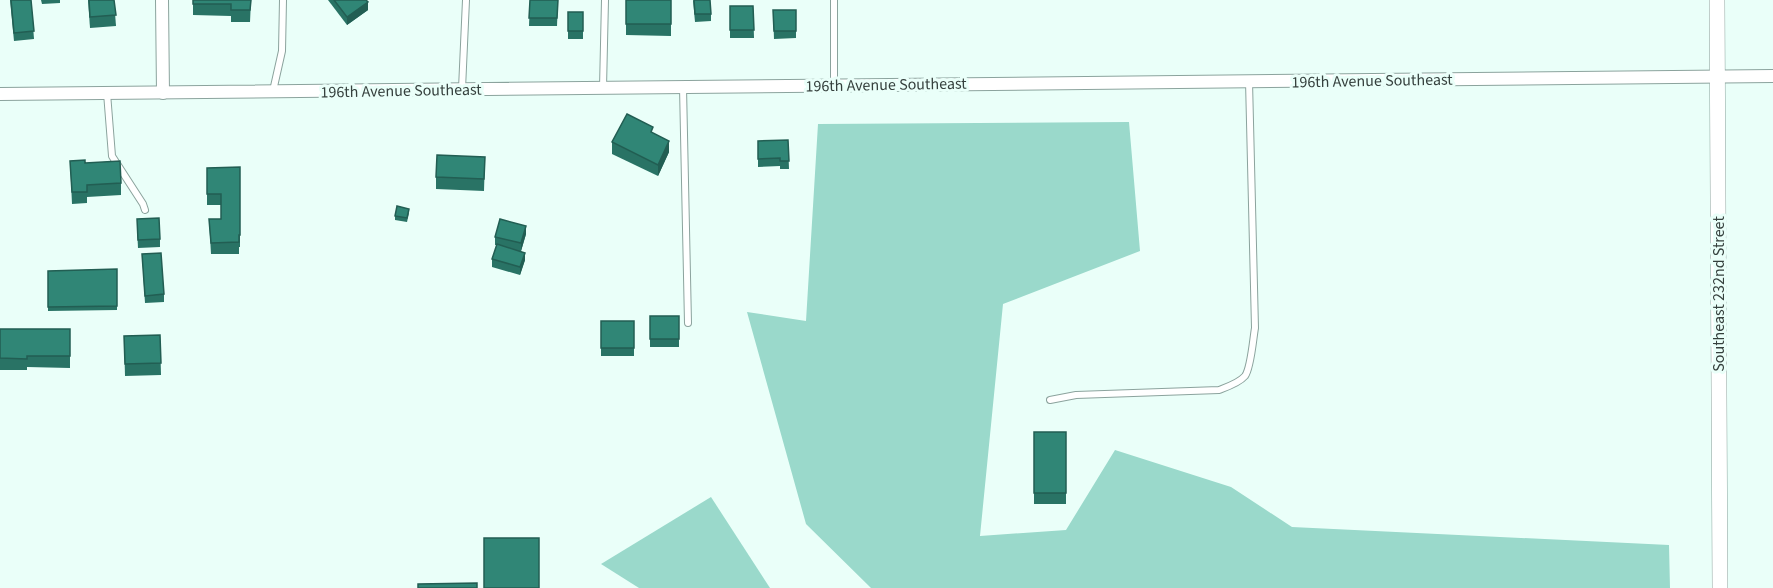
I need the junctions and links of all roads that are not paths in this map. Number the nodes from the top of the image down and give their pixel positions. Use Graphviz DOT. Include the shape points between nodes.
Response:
graph roads {
  1 [pos="162,0"];
  2 [pos="283,0"];
  3 [pos="466,0"];
  4 [pos="605,0"];
  5 [pos="834,0"];
  6 [pos="1717,0"];
  7 [pos="1717,76"];
  8 [pos="1773,76"];
  9 [pos="1249,81"];
  10 [pos="834,85"];
  11 [pos="683,87"];
  12 [pos="603,88"];
  13 [pos="462,89"];
  14 [pos="273,92"];
  15 [pos="107,93"];
  16 [pos="163,93"];
  17 [pos="0,94"];
  18 [pos="145,210"];
  19 [pos="688,323"];
  20 [pos="1050,400"];
  21 [pos="1720,588"];
  1 -- 16 [label="street"];
  2 -- 14 [label="lane" via="282,51"];
  3 -- 13 [label="lane"];
  4 -- 12 [label="lane"];
  5 -- 10 [label="lane"];
  6 -- 7 [label="street, Southeast 232nd Street"];
  7 -- 8 [label="street, 196th Avenue Southeast"];
  7 -- 9 [label="street, 196th Avenue Southeast"];
  7 -- 21 [label="street, Southeast 232nd Street"];
  9 -- 10 [label="street, 196th Avenue Southeast"];
  9 -- 20 [label="lane" via="1255,328 1245,375 1219,390 1076,395"];
  10 -- 11 [label="street, 196th Avenue Southeast"];
  11 -- 12 [label="street, 196th Avenue Southeast"];
  11 -- 19 [label="lane"];
  12 -- 13 [label="street, 196th Avenue Southeast"];
  13 -- 14 [label="street, 196th Avenue Southeast"];
  14 -- 16 [label="street, 196th Avenue Southeast"];
  15 -- 16 [label="street, 196th Avenue Southeast"];
  15 -- 17 [label="street, 196th Avenue Southeast"];
  15 -- 18 [label="lane" via="112,156"];
}
